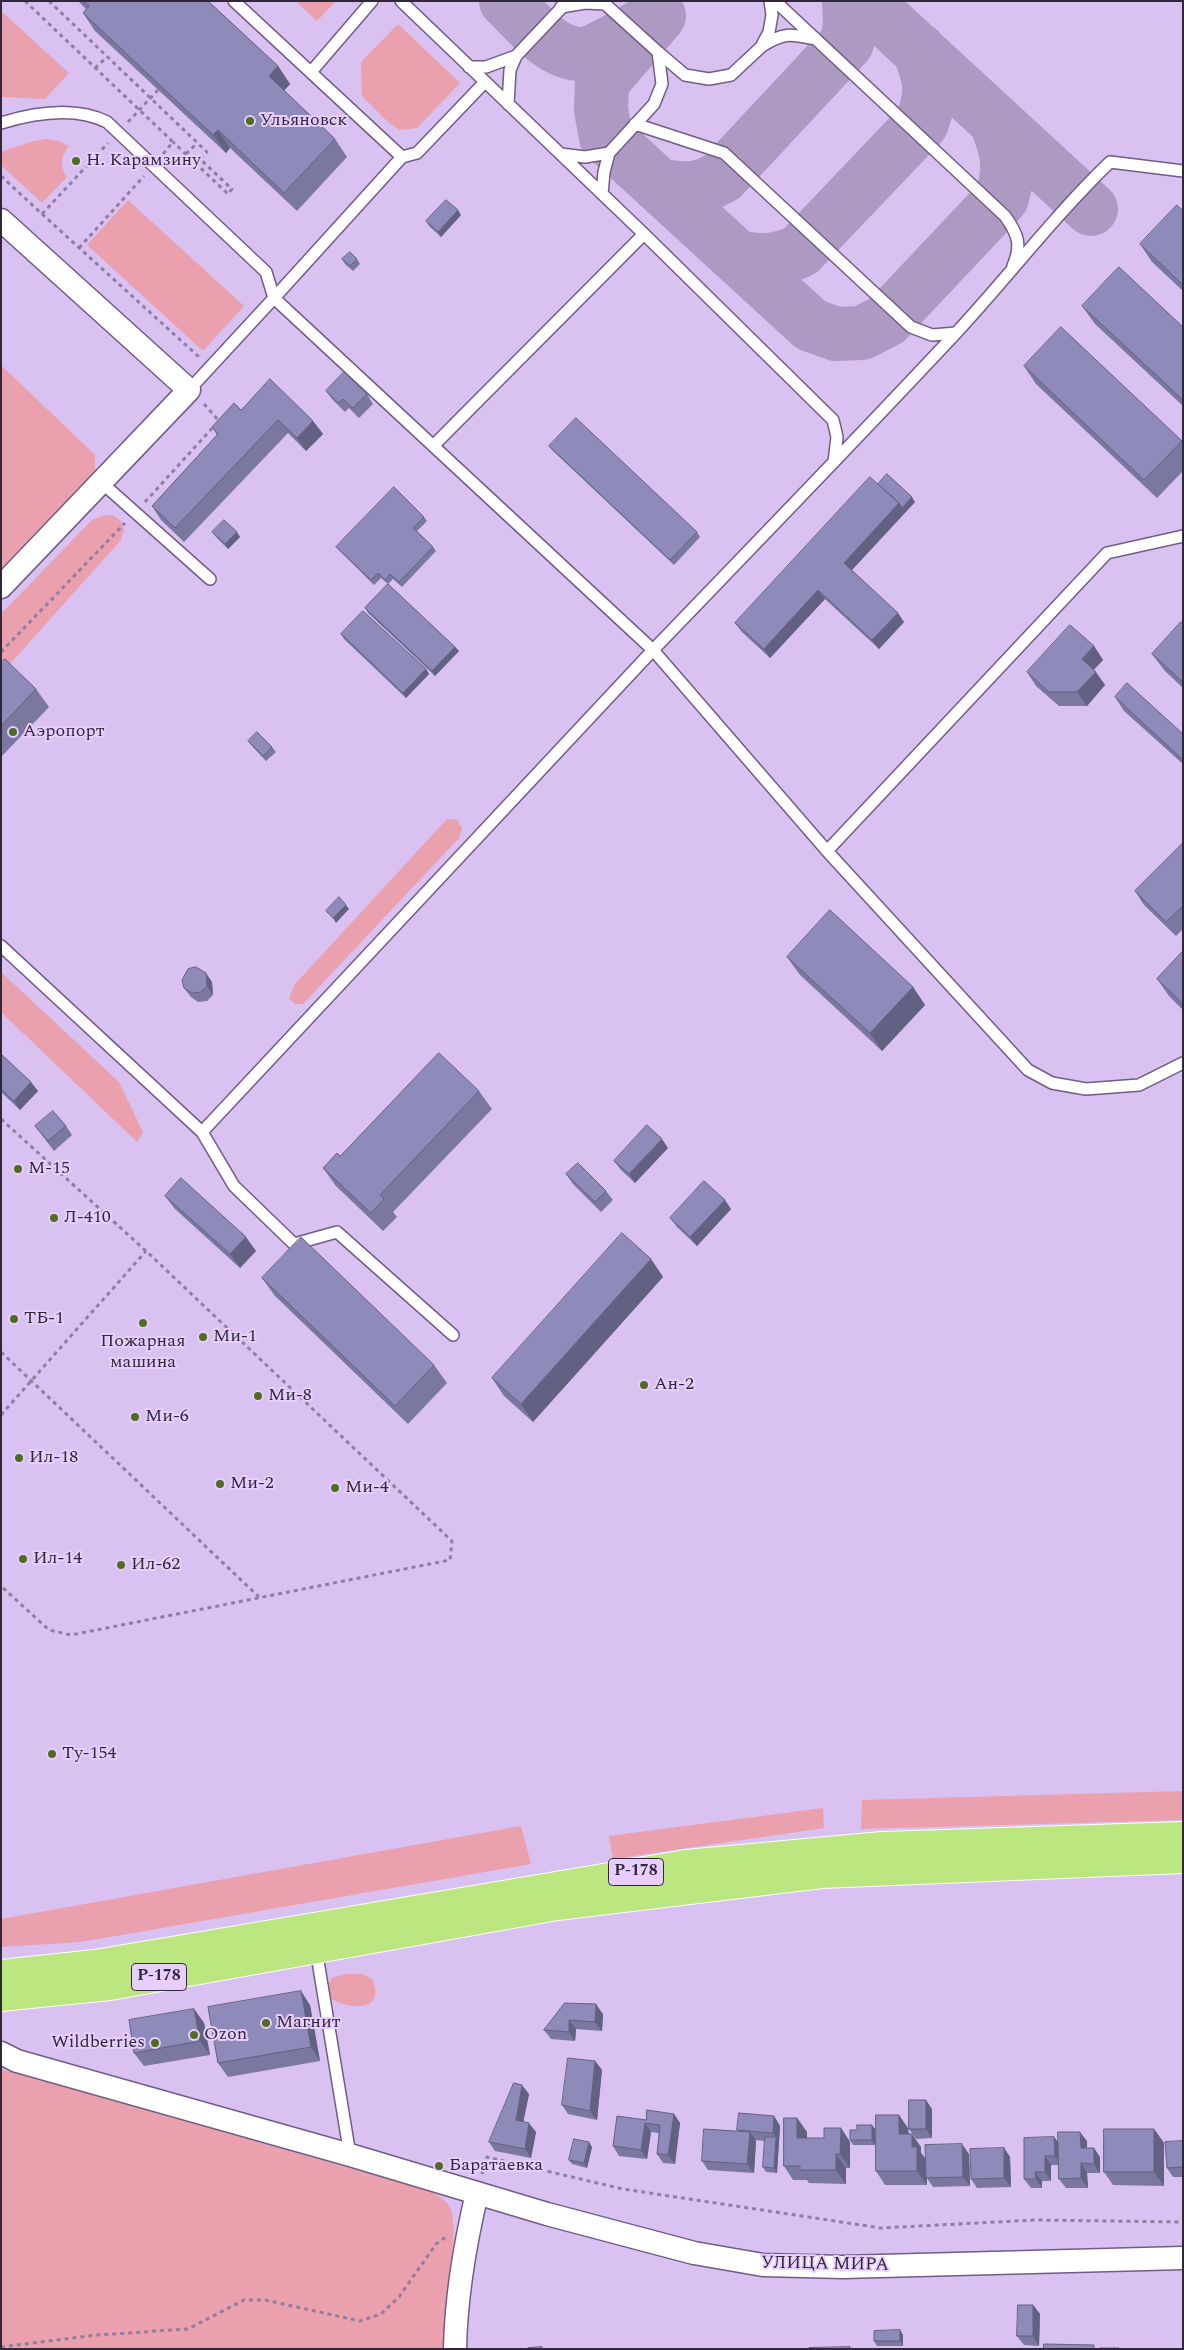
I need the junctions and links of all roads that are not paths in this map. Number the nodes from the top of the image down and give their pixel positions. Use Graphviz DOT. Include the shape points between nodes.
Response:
graph roads {
  1 [pos="234,1"];
  2 [pos="372,1"];
  3 [pos="770,1"];
  4 [pos="775,1"];
  5 [pos="402,2"];
  6 [pos="605,3"];
  7 [pos="564,4"];
  8 [pos="816,39"];
  9 [pos="761,47"];
  10 [pos="658,52"];
  11 [pos="516,56"];
  12 [pos="470,67"];
  13 [pos="311,72"];
  14 [pos="485,82"];
  15 [pos="508,104"];
  16 [pos="654,104"];
  17 [pos="1,123"];
  18 [pos="635,124"];
  19 [pos="656,131"];
  20 [pos="609,153"];
  21 [pos="561,154"];
  22 [pos="402,157"];
  23 [pos="1183,172"];
  24 [pos="602,194"];
  25 [pos="1,220"];
  26 [pos="644,234"];
  27 [pos="1010,275"];
  28 [pos="274,298"];
  29 [pos="956,333"];
  30 [pos="189,390"];
  31 [pos="434,445"];
  32 [pos="834,462"];
  33 [pos="101,482"];
  34 [pos="1183,536"];
  35 [pos="210,579"];
  36 [pos="1,587"];
  37 [pos="653,650"];
  38 [pos="826,850"];
  39 [pos="1,946"];
  40 [pos="1183,1063"];
  41 [pos="202,1132"];
  42 [pos="454,1335"];
  43 [pos="1183,1836"];
  44 [pos="1183,1859"];
  45 [pos="316,1949"];
  46 [pos="1,1974"];
  47 [pos="1,1997"];
  48 [pos="7,2057"];
  49 [pos="350,2155"];
  50 [pos="477,2193"];
  51 [pos="1183,2258"];
  52 [pos="455,2349"];
  1 -- 13 [label="lane"];
  2 -- 13 [label="lane"];
  3 -- 9 [label="lane" via="769,32"];
  4 -- 8 [label="lane"];
  5 -- 12 [label="lane"];
  6 -- 7 [label="lane"];
  6 -- 10 [label="lane"];
  7 -- 11 [label="lane"];
  8 -- 9 [label="lane" via="779,36"];
  8 -- 27 [label="lane" via="1005,216 1017,233 1018,255"];
  9 -- 10 [label="lane" via="731,75 709,79 685,76"];
  10 -- 16 [label="lane" via="662,84"];
  11 -- 12 [label="lane" via="486,67"];
  11 -- 15 [label="lane" via="510,70"];
  12 -- 14 [label="lane"];
  13 -- 22 [label="lane"];
  14 -- 15 [label="lane"];
  14 -- 22 [label="lane" via="417,153"];
  15 -- 21 [label="lane"];
  16 -- 18 [label="lane"];
  16 -- 19 [label="lane" via="652,119"];
  17 -- 28 [label="lane" via="33,116 73,113 100,119 118,132 266,272"];
  18 -- 19 [label="lane"];
  18 -- 20 [label="lane"];
  19 -- 29 [label="lane" via="724,152 911,327 932,335"];
  20 -- 21 [label="lane" via="585,157"];
  20 -- 24 [label="lane"];
  21 -- 24 [label="lane"];
  22 -- 28 [label="lane"];
  23 -- 27 [label="lane" via="1110,162 1076,195"];
  24 -- 26 [label="lane"];
  25 -- 30 [label="street"];
  26 -- 31 [label="lane"];
  26 -- 32 [label="lane" via="832,420 837,437"];
  27 -- 29 [label="lane"];
  28 -- 30 [label="lane"];
  28 -- 31 [label="lane"];
  29 -- 32 [label="lane"];
  30 -- 33 [label="street"];
  31 -- 37 [label="lane"];
  32 -- 37 [label="lane"];
  33 -- 35 [label="lane"];
  33 -- 36 [label="street"];
  34 -- 38 [label="lane" via="1107,553"];
  37 -- 38 [label="lane"];
  37 -- 41 [label="lane"];
  38 -- 40 [label="lane" via="1028,1070 1052,1083 1086,1090 1139,1084"];
  39 -- 41 [label="lane"];
  41 -- 42 [label="lane" via="234,1186 294,1244 336,1232"];
  43 -- 46 [label="highway, Р-178" via="882,1846 686,1864 95,1964"];
  44 -- 45 [label="highway, Р-178" via="822,1874 558,1906"];
  45 -- 47 [label="highway, Р-178" via="110,1986"];
  45 -- 49 [label="lane"];
  48 -- 49 [label="street, УЛИЦА МИРА"];
  49 -- 50 [label="street, УЛИЦА МИРА"];
  50 -- 51 [label="street, УЛИЦА МИРА" via="694,2253 763,2265 843,2267"];
  50 -- 52 [label="street" via="466,2237"];
}
